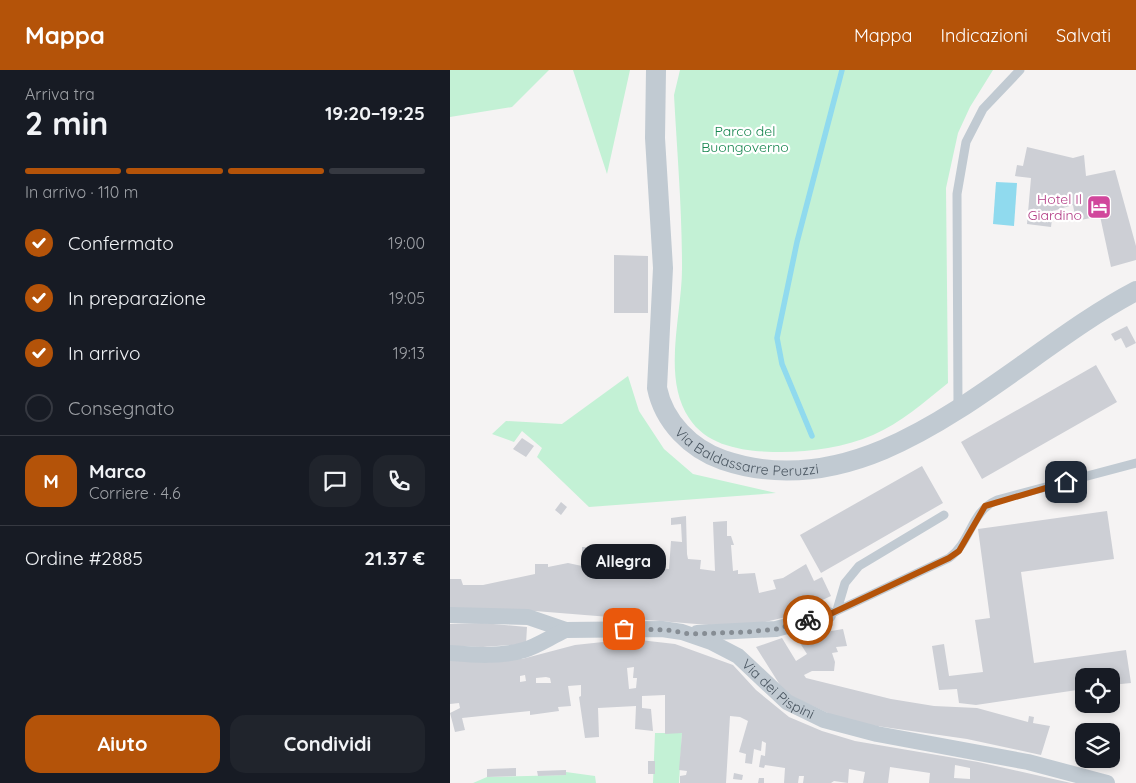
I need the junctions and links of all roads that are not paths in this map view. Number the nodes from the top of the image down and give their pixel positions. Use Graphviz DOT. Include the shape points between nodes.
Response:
graph roads {
  1 [pos="656,70"];
  2 [pos="1020,70"];
  3 [pos="1136,291"];
  4 [pos="958,409"];
  5 [pos="1136,463"];
  6 [pos="944,515"];
  7 [pos="833,612"];
  8 [pos="450,615"];
  9 [pos="566,630"];
  10 [pos="690,634"];
  11 [pos="450,653"];
  12 [pos="1107,783"];
  1 -- 4 [label="street, Via Baldassarre Peruzzi" via="655,138 663,268 656,378 662,403 681,434 704,452 730,463 769,470 815,468 879,451"];
  2 -- 4 [label="lane" via="983,109 966,142 957,194"];
  3 -- 4 [label="street, Via Baldassarre Peruzzi"];
  5 -- 7 [label="lane" via="997,500 985,506 959,551 949,558"];
  6 -- 7 [label="lane" via="859,566 845,582"];
  7 -- 10 [label="street" via="776,629"];
  8 -- 9 [label="street, Via dei Pispini" via="528,618"];
  9 -- 10 [label="street, Via dei Pispini" via="662,629"];
  9 -- 11 [label="street" via="525,650 508,654"];
  10 -- 12 [label="street, Via dei Pispini" via="738,656 787,702 824,720 876,734 1028,762"];
}
